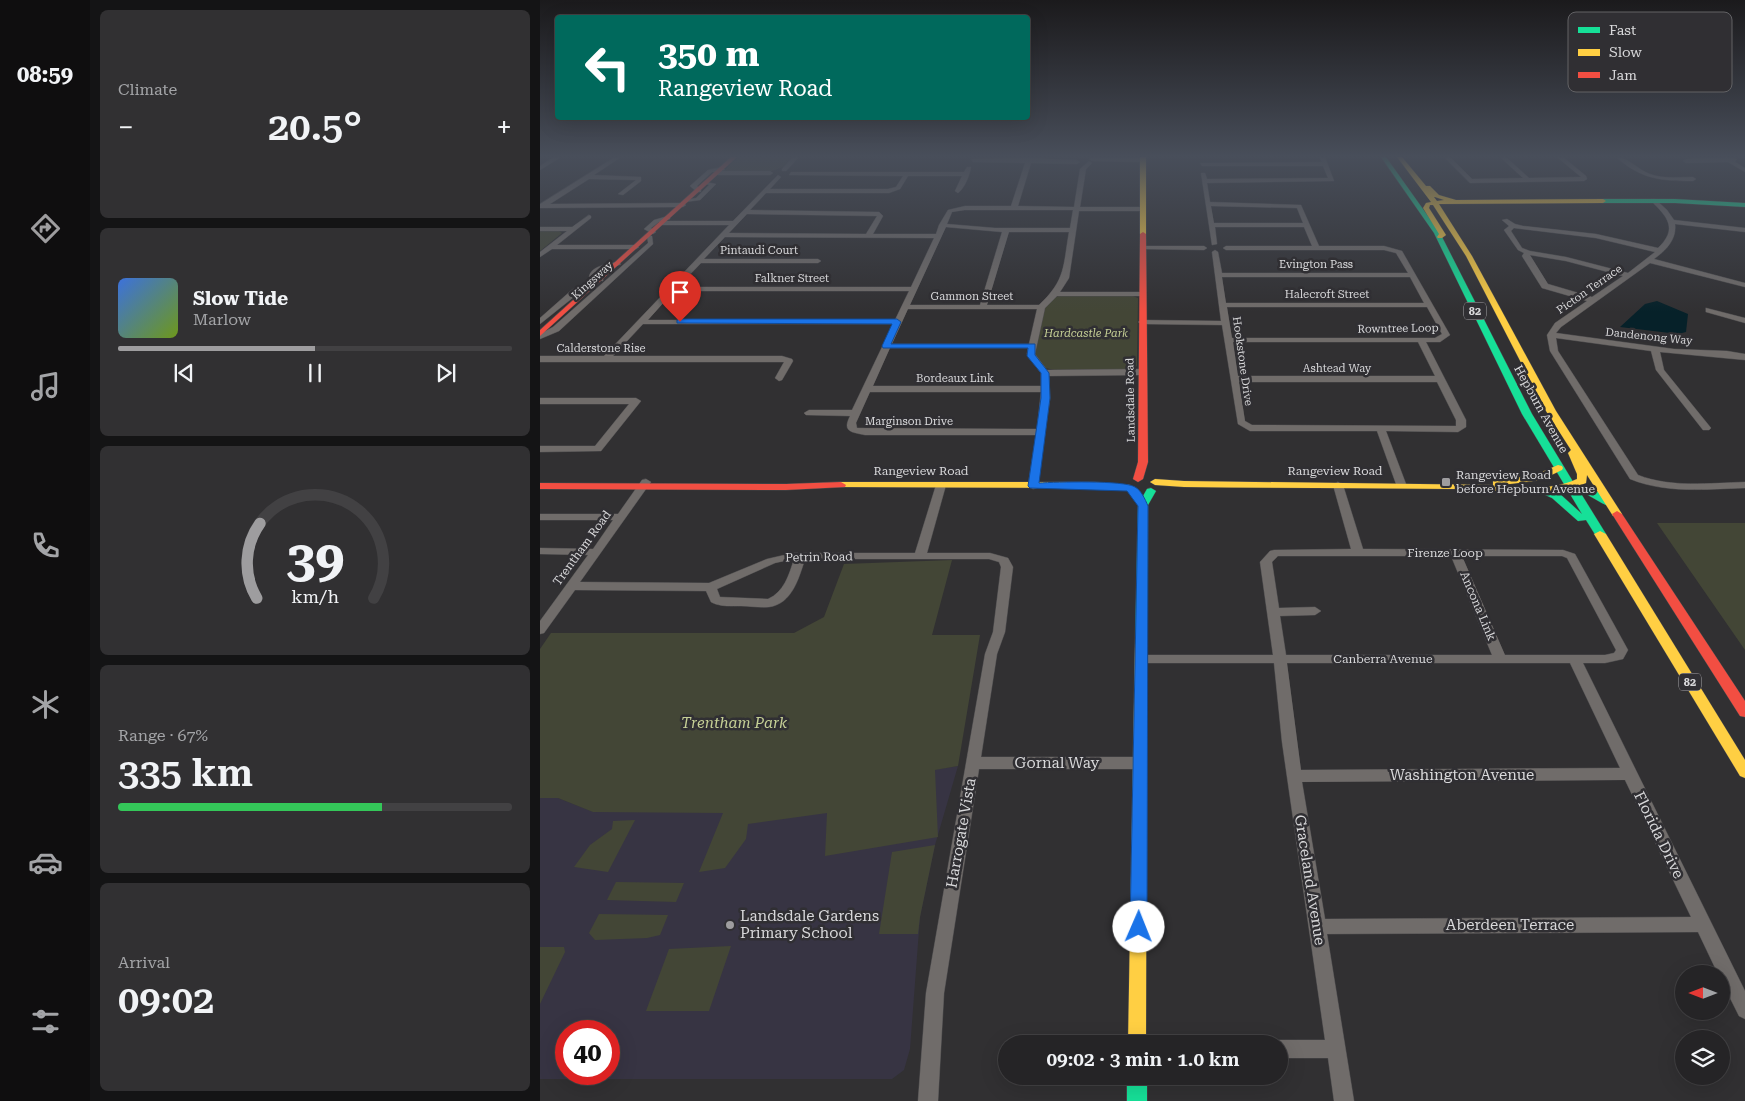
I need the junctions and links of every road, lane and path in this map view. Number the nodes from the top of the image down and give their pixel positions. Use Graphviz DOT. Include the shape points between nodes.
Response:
graph roads {
  1 [pos="679,208"];
  2 [pos="748,208"];
  3 [pos="1003,208"];
  4 [pos="1076,208"];
  5 [pos="1101,208"];
  6 [pos="1209,208"];
  7 [pos="1300,208"];
  8 [pos="1421,208"];
  9 [pos="1426,208"];
  10 [pos="1439,208"];
  11 [pos="1661,208"];
  12 [pos="1143,209"];
  13 [pos="745,212"];
  14 [pos="588,217"];
  15 [pos="1505,220"];
  16 [pos="665,221"];
  17 [pos="1671,222"];
  18 [pos="734,223"];
  19 [pos="942,225"];
  20 [pos="1212,225"];
  21 [pos="1307,225"];
  22 [pos="1513,226"];
  23 [pos="540,229"];
  24 [pos="573,229"];
  25 [pos="1006,230"];
  26 [pos="1073,230"];
  27 [pos="1742,230"];
  28 [pos="651,234"];
  29 [pos="723,235"];
  30 [pos="869,235"];
  31 [pos="937,236"];
  32 [pos="1440,237"];
  33 [pos="1745,237"];
  34 [pos="550,247"];
  35 [pos="636,247"];
  36 [pos="1143,248"];
  37 [pos="1215,248"];
  38 [pos="1316,248"];
  39 [pos="1660,251"];
  40 [pos="1528,253"];
  41 [pos="540,255"];
  42 [pos="1648,260"];
  43 [pos="699,261"];
  44 [pos="818,261"];
  45 [pos="1219,275"];
  46 [pos="1413,275"];
  47 [pos="1628,275"];
  48 [pos="597,283"];
  49 [pos="1745,285"];
  50 [pos="672,289"];
  51 [pos="912,289"];
  52 [pos="1055,294"];
  53 [pos="1142,294"];
  54 [pos="1594,300"];
  55 [pos="1223,305"];
  56 [pos="1430,305"];
  57 [pos="904,307"];
  58 [pos="983,307"];
  59 [pos="1041,307"];
  60 [pos="1708,310"];
  61 [pos="1745,321"];
  62 [pos="540,322"];
  63 [pos="641,322"];
  64 [pos="897,322"];
  65 [pos="1142,322"];
  66 [pos="1226,322"];
  67 [pos="540,336"];
  68 [pos="1551,336"];
  69 [pos="1229,340"];
  70 [pos="1421,340"];
  71 [pos="886,346"];
  72 [pos="1032,346"];
  73 [pos="1655,349"];
  74 [pos="1745,357"];
  75 [pos="540,359"];
  76 [pos="606,359"];
  77 [pos="1142,372"];
  78 [pos="1045,373"];
  79 [pos="779,378"];
  80 [pos="1235,379"];
  81 [pos="1440,379"];
  82 [pos="867,389"];
  83 [pos="1044,389"];
  84 [pos="540,401"];
  85 [pos="809,413"];
  86 [pos="855,413"];
  87 [pos="1559,424"];
  88 [pos="1706,428"];
  89 [pos="1381,430"];
  90 [pos="1041,432"];
  91 [pos="540,449"];
  92 [pos="1143,462"];
  93 [pos="1558,468"];
  94 [pos="540,484"];
  95 [pos="645,484"];
  96 [pos="1134,484"];
  97 [pos="1401,484"];
  98 [pos="1491,484"];
  99 [pos="941,485"];
  100 [pos="1338,485"];
  101 [pos="1745,485"];
  102 [pos="1033,486"];
  103 [pos="1153,486"];
  104 [pos="1569,486"];
  105 [pos="1537,489"];
  106 [pos="1609,503"];
  107 [pos="1143,506"];
  108 [pos="540,517"];
  109 [pos="622,517"];
  110 [pos="540,551"];
  111 [pos="596,552"];
  112 [pos="1358,552"];
  113 [pos="1455,553"];
  114 [pos="1612,554"];
  115 [pos="801,556"];
  116 [pos="920,556"];
  117 [pos="1007,567"];
  118 [pos="571,586"];
  119 [pos="710,586"];
  120 [pos="1315,611"];
  121 [pos="1273,612"];
  122 [pos="542,624"];
  123 [pos="1622,650"];
  124 [pos="1500,658"];
  125 [pos="1142,659"];
  126 [pos="1279,659"];
  127 [pos="1574,659"];
  128 [pos="1745,712"];
  129 [pos="1140,763"];
  130 [pos="974,764"];
  131 [pos="1745,772"];
  132 [pos="1630,774"];
  133 [pos="1295,776"];
  134 [pos="1702,924"];
  135 [pos="1318,927"];
  136 [pos="1745,1010"];
  137 [pos="1137,1035"];
  138 [pos="1288,1049"];
  139 [pos="1336,1049"];
  140 [pos="1137,1085"];
  141 [pos="928,1101"];
  142 [pos="1137,1101"];
  143 [pos="1344,1101"];
  1 -- 16 [label="street, Kingsway"];
  2 -- 13 [label="street"];
  3 -- 19 [label="street, Marginson Drive" via="954,210 948,212"];
  4 -- 26 [label="street"];
  5 -- 12 [label="street, Marginson Drive"];
  6 -- 20 [label="street, Hookstone Drive"];
  7 -- 21 [label="street"];
  8 -- 32 [label="street, Hepburn Avenue / 82"];
  9 -- 32 [label="street" via="1443,235"];
  10 -- 87 [label="street, Hepburn Avenue / 82" via="1469,256"];
  11 -- 17 [label="street"];
  12 -- 36 [label="street, Landsdale Road"];
  13 -- 18 [label="street"];
  13 -- 30 [label="street" via="879,214"];
  14 -- 24 [label="street"];
  15 -- 22 [label="street"];
  16 -- 18 [label="street"];
  16 -- 28 [label="street, Kingsway"];
  17 -- 27 [label="street"];
  17 -- 39 [label="street, Picton Terrace" via="1672,237"];
  18 -- 29 [label="street"];
  19 -- 25 [label="street"];
  19 -- 31 [label="street, Marginson Drive"];
  20 -- 21 [label="street"];
  20 -- 37 [label="street, Hookstone Drive"];
  21 -- 38 [label="street"];
  22 -- 39 [label="street" via="1590,232"];
  22 -- 40 [label="street" via="1507,230 1520,248"];
  23 -- 24 [label="street"];
  24 -- 34 [label="street"];
  25 -- 26 [label="street"];
  25 -- 58 [label="street"];
  26 -- 52 [label="street" via="1066,275"];
  27 -- 33 [label="street"];
  28 -- 35 [label="street, Kingsway"];
  28 -- 67 [label="street, Kingsway" via="651,243 556,329"];
  29 -- 30 [label="street"];
  29 -- 43 [label="street"];
  30 -- 31 [label="street"];
  31 -- 51 [label="street, Marginson Drive"];
  32 -- 93 [label="street, Hepburn Avenue / 82" via="1511,386"];
  34 -- 35 [label="street"];
  34 -- 41 [label="street"];
  35 -- 48 [label="street, Kingsway"];
  36 -- 37 [label="street"];
  36 -- 53 [label="street, Landsdale Road"];
  37 -- 38 [label="street, Rowntree Loop"];
  37 -- 45 [label="street, Hookstone Drive"];
  38 -- 46 [label="street, Rowntree Loop" via="1395,249 1401,252"];
  39 -- 42 [label="street, Picton Terrace"];
  40 -- 47 [label="street"];
  40 -- 54 [label="street" via="1527,259 1545,286"];
  42 -- 47 [label="street, Picton Terrace"];
  42 -- 49 [label="street"];
  43 -- 44 [label="street, Pintaudi Court"];
  43 -- 50 [label="street"];
  45 -- 46 [label="street, Evington Pass"];
  45 -- 55 [label="street, Hookstone Drive"];
  46 -- 56 [label="street, Rowntree Loop"];
  47 -- 54 [label="street, Picton Terrace"];
  48 -- 62 [label="street, Kingsway" via="577,290"];
  48 -- 67 [label="street, Kingsway"];
  50 -- 51 [label="street, Falkner Street"];
  50 -- 63 [label="street"];
  51 -- 57 [label="street, Marginson Drive"];
  52 -- 53 [label="street"];
  52 -- 59 [label="street"];
  53 -- 65 [label="street, Landsdale Road"];
  54 -- 68 [label="street, Picton Terrace" via="1558,325"];
  55 -- 56 [label="street, Halecroft Street"];
  55 -- 66 [label="street, Hookstone Drive"];
  56 -- 70 [label="street, Rowntree Loop" via="1446,335 1441,339"];
  57 -- 58 [label="street, Gammon Street"];
  57 -- 64 [label="street, Marginson Drive"];
  58 -- 59 [label="street, Gammon Street"];
  59 -- 72 [label="street"];
  60 -- 61 [label="street"];
  63 -- 64 [label="street"];
  63 -- 76 [label="street"];
  64 -- 71 [label="street, Marginson Drive"];
  65 -- 66 [label="street"];
  65 -- 77 [label="street, Landsdale Road"];
  66 -- 69 [label="street, Hookstone Drive"];
  68 -- 73 [label="street, Dandenong Way"];
  68 -- 101 [label="street" via="1554,352 1634,477 1659,485"];
  69 -- 70 [label="street, Rowntree Loop"];
  69 -- 80 [label="street, Hookstone Drive"];
  70 -- 81 [label="street"];
  71 -- 72 [label="street"];
  71 -- 82 [label="street, Marginson Drive"];
  72 -- 78 [label="street" via="1031,356"];
  73 -- 74 [label="street, Dandenong Way"];
  73 -- 88 [label="street" via="1660,370"];
  75 -- 76 [label="street, Calderstone Rise"];
  76 -- 79 [label="street, Calderstone Rise" via="789,361"];
  77 -- 78 [label="street"];
  77 -- 92 [label="street, Landsdale Road"];
  78 -- 83 [label="street"];
  80 -- 81 [label="street, Ashtead Way"];
  80 -- 89 [label="street, Hookstone Drive" via="1241,422 1250,428"];
  81 -- 89 [label="street, Hookstone Drive" via="1461,420 1461,427 1452,430"];
  82 -- 83 [label="street, Bordeaux Link"];
  82 -- 86 [label="street, Marginson Drive"];
  83 -- 90 [label="street" via="1046,398"];
  84 -- 91 [label="street" via="636,401 598,449"];
  85 -- 86 [label="street"];
  86 -- 90 [label="street, Marginson Drive" via="851,427 859,432"];
  87 -- 104 [label="street" via="1582,474 1581,482"];
  87 -- 106 [label="street, Hepburn Avenue / 82"];
  89 -- 97 [label="street"];
  90 -- 102 [label="street"];
  92 -- 96 [label="street, Landsdale Road"];
  92 -- 103 [label="street, Landsdale Road"];
  93 -- 98 [label="street" via="1549,475"];
  93 -- 104 [label="street, Hepburn Avenue / 82"];
  94 -- 95 [label="street, Rangeview Road"];
  95 -- 99 [label="street, Rangeview Road" via="786,487 809,484"];
  95 -- 109 [label="street, Trentham Road"];
  96 -- 102 [label="street, Rangeview Road"];
  96 -- 103 [label="street" via="1143,493"];
  96 -- 107 [label="street"];
  97 -- 98 [label="street, Rangeview Road"];
  97 -- 100 [label="street, Rangeview Road"];
  98 -- 104 [label="street, Rangeview Road" via="1554,483"];
  98 -- 105 [label="street, Rangeview Road"];
  99 -- 102 [label="street, Rangeview Road"];
  99 -- 116 [label="street"];
  100 -- 103 [label="street, Rangeview Road"];
  100 -- 112 [label="street"];
  103 -- 107 [label="street"];
  104 -- 105 [label="street, Rangeview Road"];
  104 -- 106 [label="street, Rangeview Road" via="1591,492"];
  104 -- 114 [label="street, Hepburn Avenue / 82"];
  105 -- 114 [label="street" via="1570,506"];
  106 -- 128 [label="street, Hepburn Avenue / 82"];
  107 -- 125 [label="street"];
  108 -- 109 [label="street"];
  109 -- 111 [label="street, Trentham Road"];
  110 -- 111 [label="street"];
  111 -- 118 [label="street, Trentham Road"];
  112 -- 113 [label="street, Firenze Loop"];
  112 -- 121 [label="street, Firenze Loop" via="1274,553 1266,562"];
  113 -- 123 [label="street, Firenze Loop" via="1563,553 1571,556"];
  113 -- 124 [label="street, Ancona Link"];
  114 -- 131 [label="street, Hepburn Avenue / 82"];
  115 -- 116 [label="street, Petrin Road"];
  115 -- 119 [label="street, Petrin Road" via="774,559"];
  115 -- 119 [label="street" via="788,589 776,601 720,602 715,599"];
  116 -- 117 [label="street, Petrin Road" via="990,556 1004,560"];
  117 -- 130 [label="street, Harrogate Vista" via="999,632 991,654"];
  118 -- 119 [label="street, Petrin Road"];
  118 -- 122 [label="street, Trentham Road"];
  120 -- 121 [label="street"];
  121 -- 126 [label="street, Firenze Loop"];
  123 -- 127 [label="street, Canberra Avenue" via="1612,658"];
  124 -- 126 [label="street, Canberra Avenue"];
  124 -- 127 [label="street, Canberra Avenue"];
  125 -- 126 [label="street, Canberra Avenue"];
  125 -- 129 [label="street"];
  126 -- 133 [label="street, Graceland Avenue"];
  127 -- 132 [label="street, Florida Drive"];
  129 -- 130 [label="street, Gornal Way"];
  129 -- 137 [label="street"];
  130 -- 141 [label="street, Harrogate Vista" via="935,993"];
  132 -- 133 [label="street, Washington Avenue"];
  132 -- 134 [label="street, Florida Drive"];
  133 -- 135 [label="street, Graceland Avenue"];
  134 -- 135 [label="street, Aberdeen Terrace"];
  134 -- 136 [label="street, Florida Drive"];
  135 -- 139 [label="street, Graceland Avenue"];
  138 -- 139 [label="street"];
  139 -- 143 [label="street, Graceland Avenue"];
  140 -- 142 [label="street"];
}
